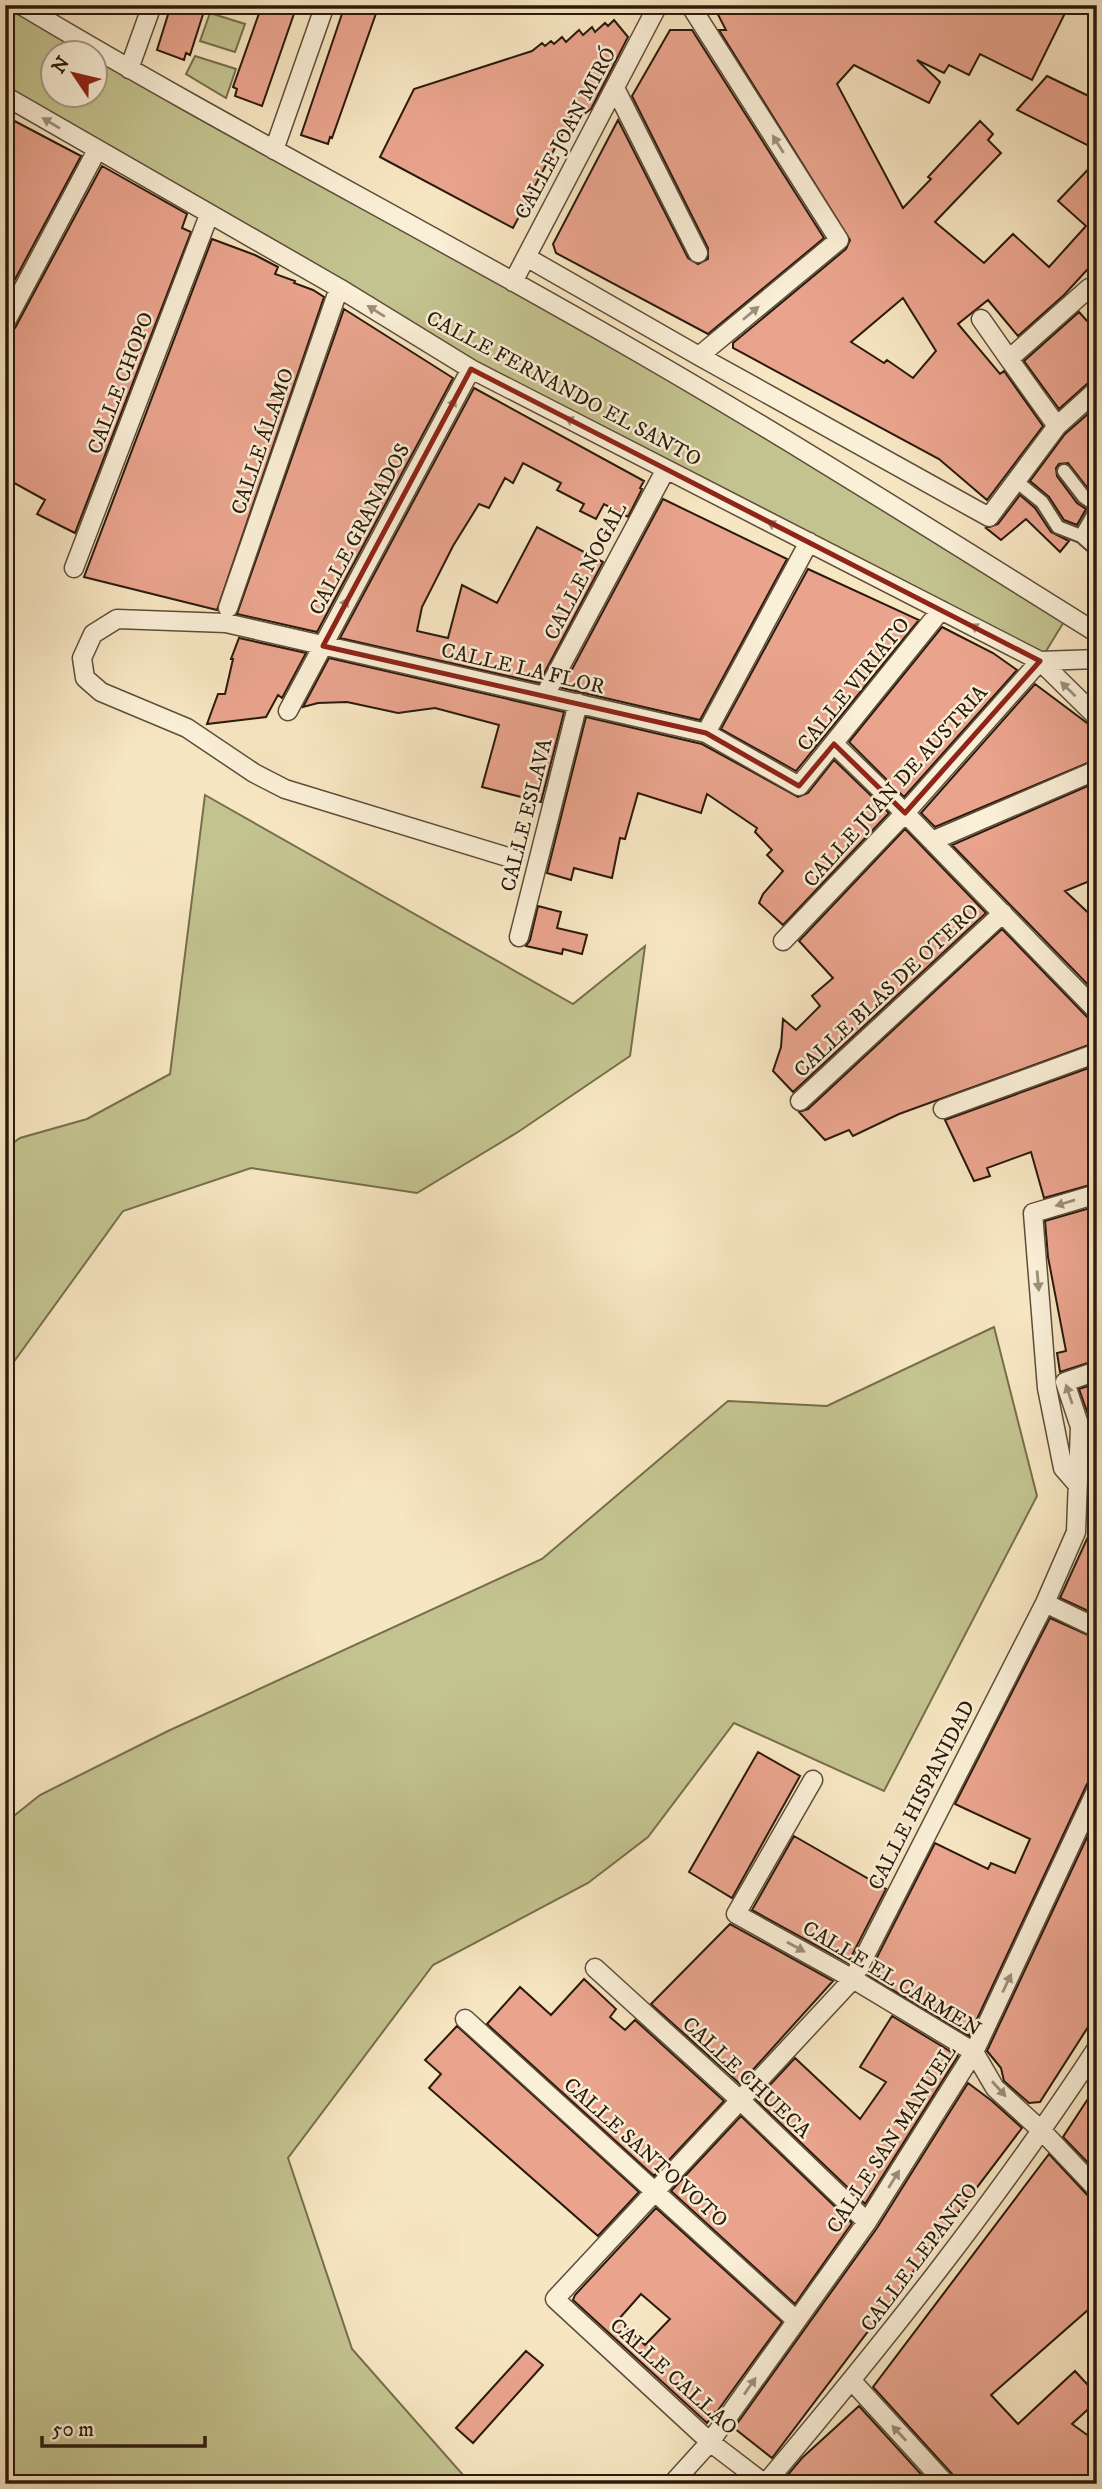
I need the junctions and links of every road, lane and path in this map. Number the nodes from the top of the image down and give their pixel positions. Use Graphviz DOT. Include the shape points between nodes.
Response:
graph roads {
  1 [pos="21,5"];
  2 [pos="152,5"];
  3 [pos="326,5"];
  4 [pos="658,5"];
  5 [pos="690,5"];
  6 [pos="129,69"];
  7 [pos="615,88"];
  8 [pos="5,96"];
  9 [pos="97,150"];
  10 [pos="274,150"];
  11 [pos="209,215"];
  12 [pos="698,253"];
  13 [pos="526,257"];
  14 [pos="513,282"];
  15 [pos="339,288"];
  16 [pos="1094,289"];
  17 [pos="981,319"];
  18 [pos="5,323"];
  19 [pos="699,356"];
  20 [pos="1009,359"];
  21 [pos="471,369"];
  22 [pos="1097,390"];
  23 [pos="1057,426"];
  24 [pos="666,469"];
  25 [pos="1063,471"];
  26 [pos="1016,481"];
  27 [pos="1097,507"];
  28 [pos="1081,536"];
  29 [pos="809,542"];
  30 [pos="1097,550"];
  31 [pos="74,568"];
  32 [pos="941,610"];
  33 [pos="227,615"];
  34 [pos="1097,633"];
  35 [pos="323,646"];
  36 [pos="1097,659"];
  37 [pos="1040,661"];
  38 [pos="545,695"];
  39 [pos="578,703"];
  40 [pos="288,710"];
  41 [pos="1097,717"];
  42 [pos="706,733"];
  43 [pos="834,744"];
  44 [pos="1097,770"];
  45 [pos="799,786"];
  46 [pos="905,813"];
  47 [pos="932,841"];
  48 [pos="514,859"];
  49 [pos="1003,913"];
  50 [pos="519,937"];
  51 [pos="783,941"];
  52 [pos="1097,1011"];
  53 [pos="1097,1053"];
  54 [pos="800,1101"];
  55 [pos="943,1109"];
  56 [pos="1097,1194"];
  57 [pos="1097,1371"];
  58 [pos="1077,1484"];
  59 [pos="1045,1603"];
  60 [pos="1097,1628"];
  61 [pos="813,1780"];
  62 [pos="1097,1789"];
  63 [pos="595,1968"];
  64 [pos="853,1979"];
  65 [pos="465,2019"];
  66 [pos="1097,2048"];
  67 [pos="974,2052"];
  68 [pos="740,2100"];
  69 [pos="1042,2131"];
  70 [pos="1097,2189"];
  71 [pos="655,2190"];
  72 [pos="867,2222"];
  73 [pos="555,2299"];
  74 [pos="796,2320"];
  75 [pos="852,2381"];
  76 [pos="710,2442"];
  77 [pos="672,2484"];
  78 [pos="765,2484"];
  79 [pos="946,2484"];
  1 -- 6 [label="street"];
  2 -- 6 [label="street"];
  3 -- 10 [label="street"];
  4 -- 7 [label="street, CALLE JOAN MIRÓ"];
  19 -- 5 [label="street, one-way" via="839,240"];
  6 -- 10 [label="street"];
  7 -- 12 [label="street"];
  7 -- 13 [label="street, CALLE JOAN MIRÓ"];
  9 -- 8 [label="street, CALLE FERNANDO EL SANTO, one-way"];
  9 -- 11 [label="street, CALLE FERNANDO EL SANTO"];
  9 -- 18 [label="street"];
  10 -- 14 [label="street"];
  11 -- 15 [label="street, CALLE FERNANDO EL SANTO"];
  11 -- 31 [label="street, CALLE CHOPO"];
  13 -- 14 [label="street, CALLE JOAN MIRÓ"];
  13 -- 19 [label="street"];
  14 -- 34 [label="street" via="824,462"];
  21 -- 15 [label="street, CALLE FERNANDO EL SANTO, one-way"];
  15 -- 33 [label="street, CALLE ÁLAMO"];
  16 -- 20 [label="street"];
  17 -- 20 [label="street"];
  19 -- 26 [label="street" via="989,517"];
  20 -- 23 [label="street"];
  24 -- 21 [label="street, CALLE FERNANDO EL SANTO, one-way"];
  35 -- 21 [label="street, CALLE GRANADOS, one-way"];
  22 -- 23 [label="street"];
  23 -- 26 [label="street"];
  29 -- 24 [label="street, CALLE FERNANDO EL SANTO, one-way"];
  24 -- 38 [label="street, CALLE NOGAL"];
  25 -- 27 [label="street"];
  26 -- 28 [label="street" via="1042,502 1058,527"];
  27 -- 28 [label="street"];
  28 -- 30 [label="street"];
  29 -- 32 [label="street, CALLE FERNANDO EL SANTO"];
  29 -- 42 [label="street"];
  37 -- 32 [label="street, CALLE FERNANDO EL SANTO, one-way"];
  32 -- 43 [label="street, CALLE VIRIATO"];
  33 -- 35 [label="street, CALLE LA FLOR"];
  33 -- 48 [label="street, CALLE LA FLOR" via="117,619 93,634 82,658 85,678 101,692 187,728 285,789"];
  35 -- 38 [label="street, CALLE LA FLOR"];
  35 -- 40 [label="street, CALLE GRANADOS"];
  36 -- 37 [label="street, CALLE FERNANDO EL SANTO"];
  41 -- 37 [label="street, CALLE FERNANDO EL SANTO, one-way"];
  37 -- 46 [label="street, CALLE JUAN DE AUSTRIA"];
  38 -- 39 [label="street, CALLE LA FLOR"];
  39 -- 42 [label="street, CALLE LA FLOR"];
  39 -- 50 [label="street, CALLE ESLAVA"];
  42 -- 45 [label="street, CALLE LA FLOR"];
  43 -- 45 [label="street, CALLE VIRIATO"];
  43 -- 46 [label="street"];
  44 -- 47 [label="street"];
  46 -- 47 [label="street"];
  46 -- 51 [label="street, CALLE JUAN DE AUSTRIA"];
  47 -- 49 [label="street"];
  49 -- 52 [label="street"];
  49 -- 54 [label="street, CALLE BLAS DE OTERO"];
  53 -- 55 [label="street"];
  56 -- 58 [label="street, one-way" via="1033,1213 1047,1388 1063,1468"];
  58 -- 57 [label="street, CALLE HISPANIDAD, one-way" via="1080,1427 1065,1382"];
  58 -- 59 [label="street, CALLE HISPANIDAD" via="1076,1532"];
  59 -- 60 [label="street"];
  59 -- 64 [label="street, CALLE HISPANIDAD"];
  61 -- 64 [label="street, CALLE EL CARMEN, one-way" via="736,1914"];
  67 -- 62 [label="street, CALLE SAN MANUEL, one-way"];
  63 -- 68 [label="street, CALLE CHUECA"];
  64 -- 67 [label="street, CALLE EL CARMEN"];
  64 -- 68 [label="street, CALLE HISPANIDAD"];
  65 -- 71 [label="street, CALLE SANTO VOTO"];
  66 -- 69 [label="street, CALLE LEPANTO"];
  67 -- 69 [label="street, CALLE EL CARMEN, one-way" via="995,2088"];
  72 -- 67 [label="street, CALLE SAN MANUEL, one-way"];
  68 -- 71 [label="street, CALLE HISPANIDAD"];
  68 -- 72 [label="street, CALLE CHUECA"];
  69 -- 70 [label="street, CALLE EL CARMEN"];
  69 -- 75 [label="street, CALLE LEPANTO"];
  71 -- 73 [label="street, CALLE HISPANIDAD"];
  71 -- 74 [label="street, CALLE SANTO VOTO"];
  72 -- 74 [label="street, CALLE SAN MANUEL"];
  73 -- 76 [label="street, CALLE CALLAO"];
  76 -- 74 [label="street, CALLE SAN MANUEL, one-way"];
  75 -- 78 [label="street, CALLE LEPANTO"];
  79 -- 75 [label="street, one-way"];
  76 -- 77 [label="street, CALLE SAN MANUEL"];
  76 -- 78 [label="street, CALLE CALLAO"];
}
